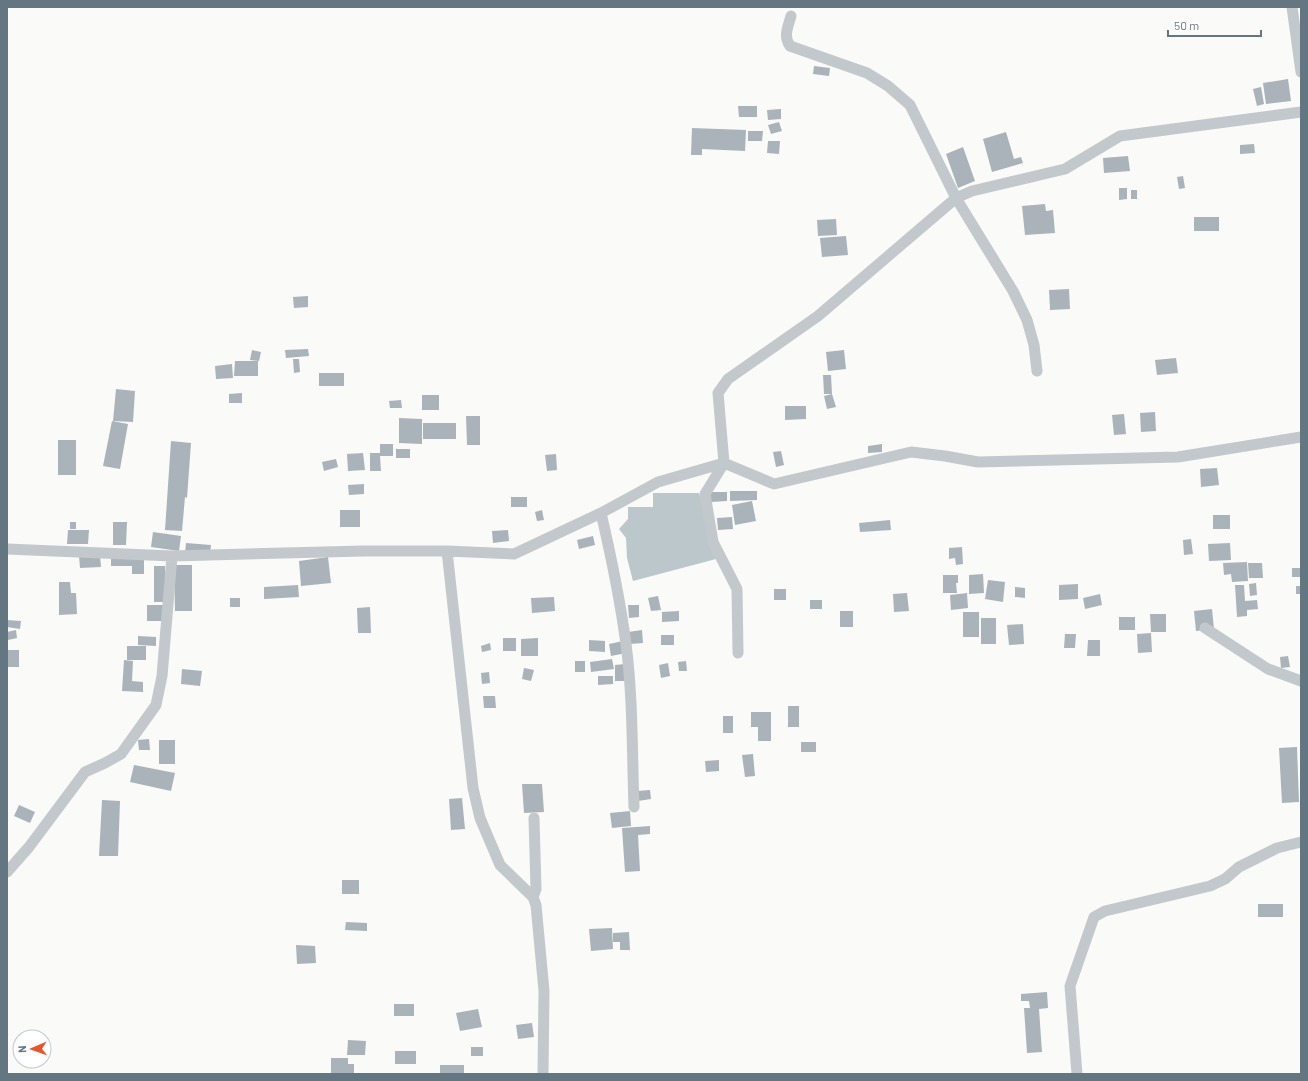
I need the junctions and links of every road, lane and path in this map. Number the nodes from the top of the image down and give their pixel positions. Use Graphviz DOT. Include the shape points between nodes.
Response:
graph roads {
  1 [pos="1292,7"];
  2 [pos="791,16"];
  3 [pos="1301,72"];
  4 [pos="1301,112"];
  5 [pos="956,198"];
  6 [pos="1037,371"];
  7 [pos="1301,437"];
  8 [pos="724,463"];
  9 [pos="601,513"];
  10 [pos="7,549"];
  11 [pos="447,551"];
  12 [pos="172,556"];
  13 [pos="1205,628"];
  14 [pos="738,653"];
  15 [pos="1301,681"];
  16 [pos="634,807"];
  17 [pos="534,818"];
  18 [pos="1301,842"];
  19 [pos="7,872"];
  20 [pos="533,897"];
  21 [pos="543,1074"];
  22 [pos="1077,1074"];
  1 -- 3 [label="street"];
  2 -- 5 [label="street" via="786,35 790,46 867,73 888,86 910,105"];
  4 -- 5 [label="street" via="1120,136 1065,169 972,191"];
  5 -- 6 [label="street" via="1013,291 1027,320 1034,345"];
  5 -- 8 [label="street" via="818,316 728,379 718,393"];
  7 -- 8 [label="street" via="1178,457 978,462 911,452 774,484"];
  8 -- 9 [label="street" via="658,482"];
  8 -- 14 [label="street" via="705,494 714,542 737,589"];
  9 -- 11 [label="street" via="514,554"];
  9 -- 16 [label="street" via="618,588 626,645"];
  10 -- 12 [label="street"];
  11 -- 12 [label="street"];
  11 -- 20 [label="street" via="473,788 480,818 500,865"];
  12 -- 19 [label="street" via="162,676 156,705 121,754 85,772"];
  13 -- 15 [label="street" via="1268,669"];
  17 -- 20 [label="street" via="536,889"];
  18 -- 22 [label="street" via="1277,848 1239,867 1225,879 1210,886 1105,911 1094,917 1070,986"];
  20 -- 21 [label="street" via="536,905 544,991"];
}
